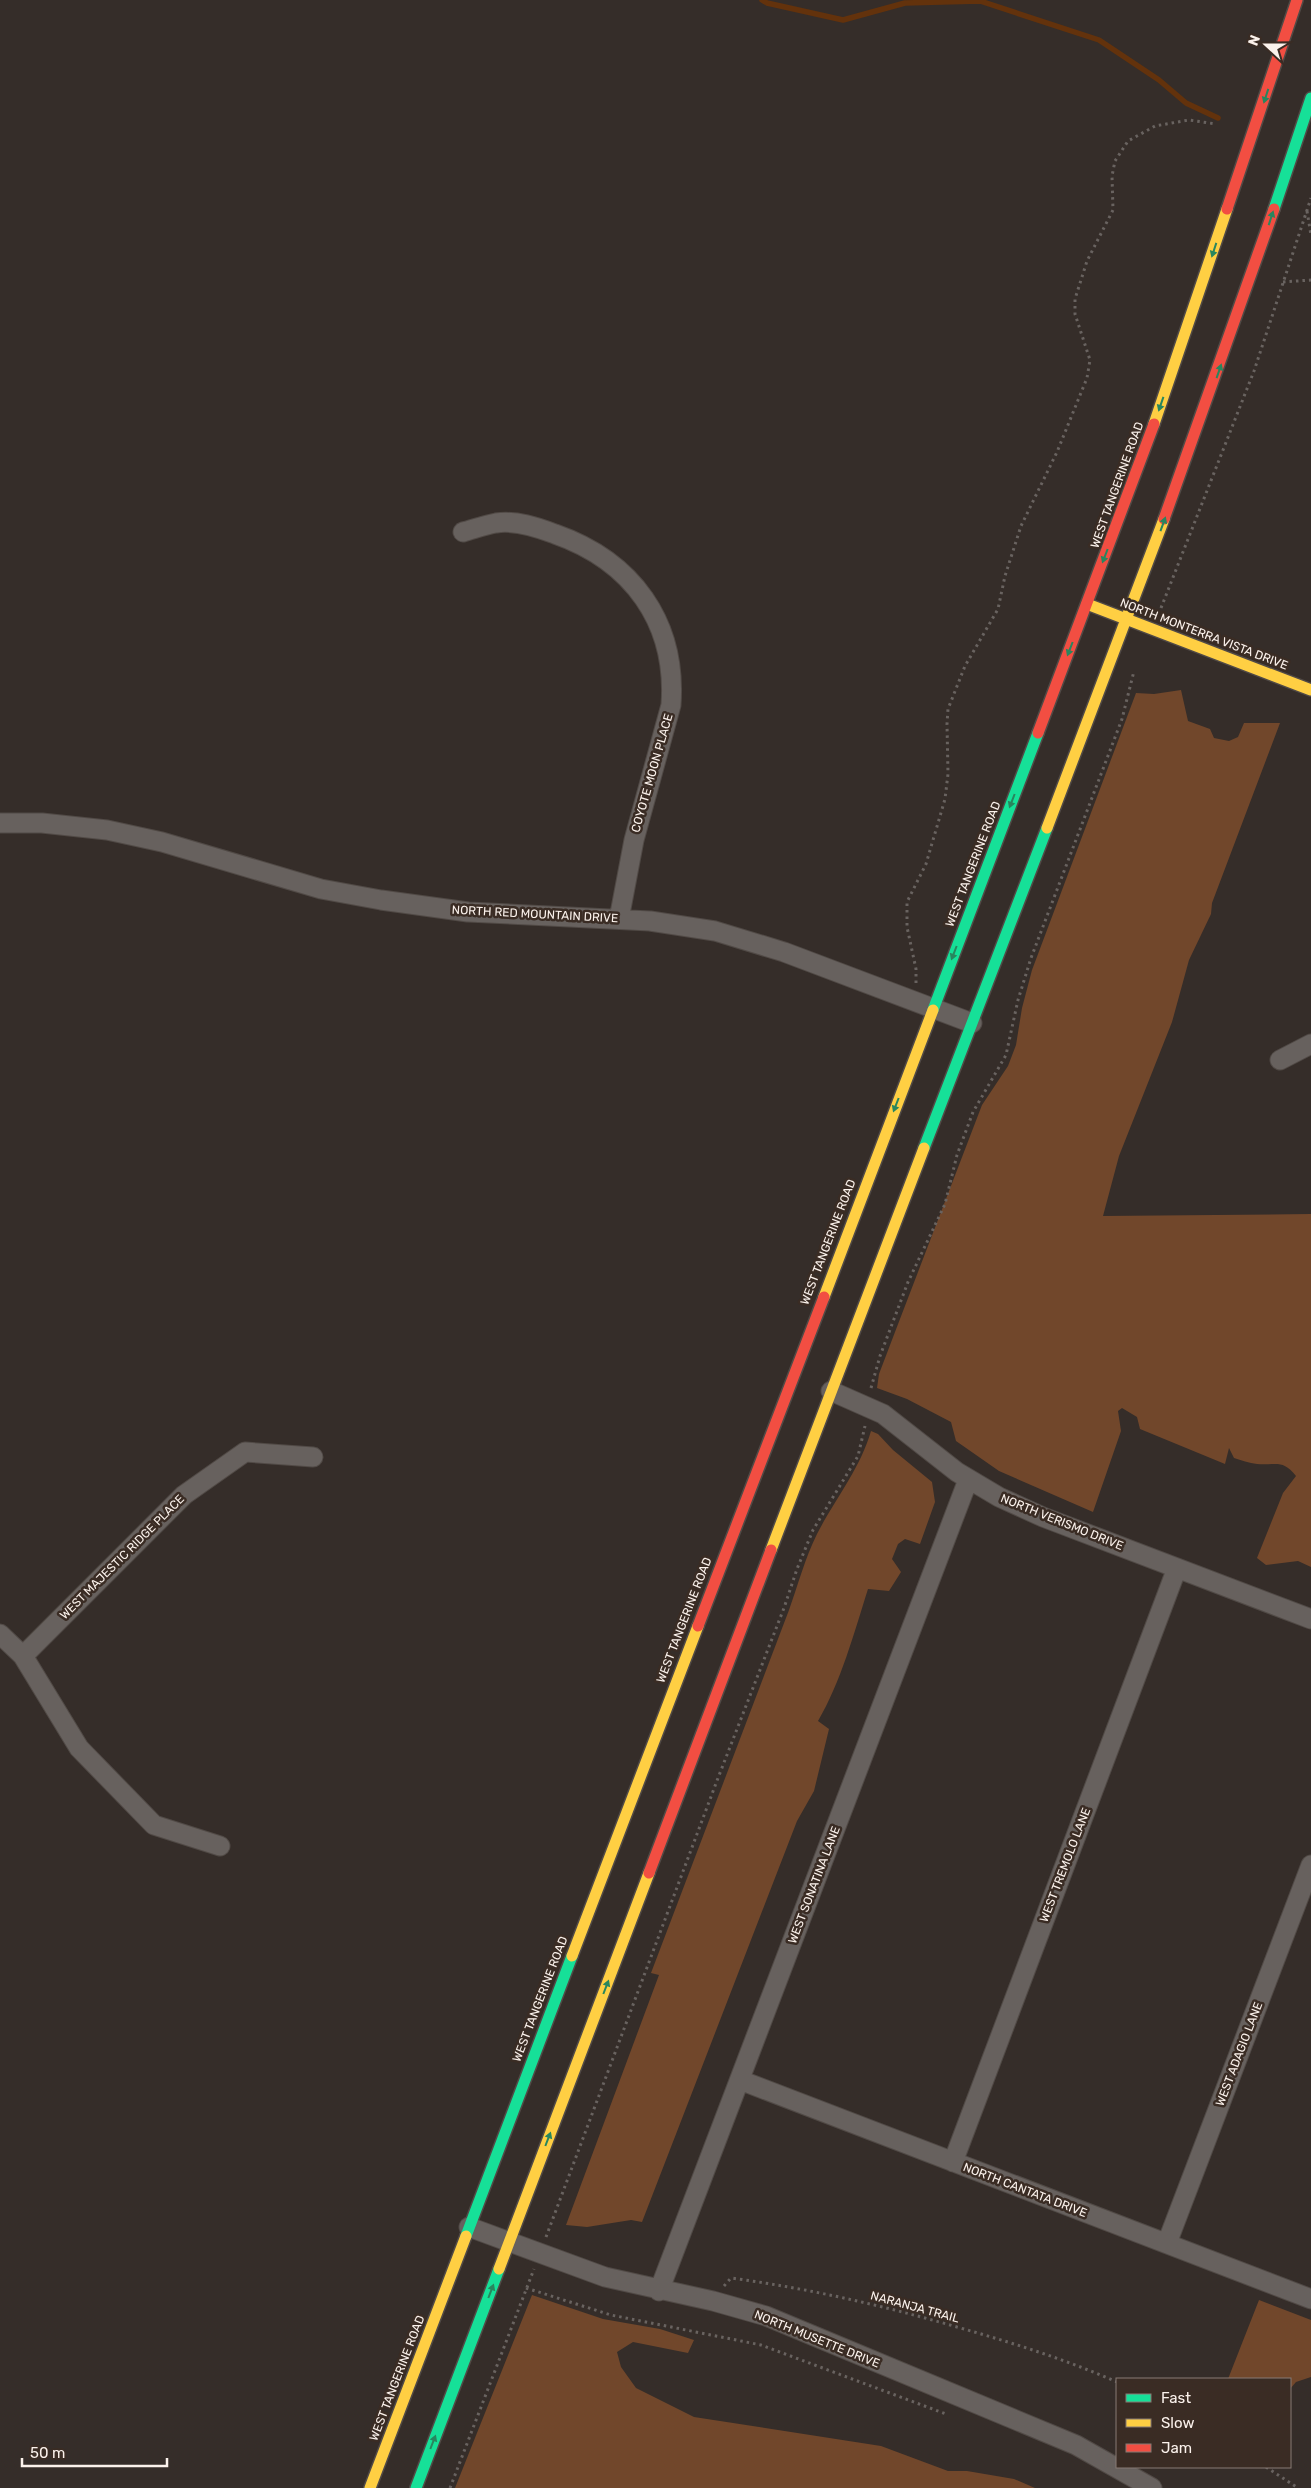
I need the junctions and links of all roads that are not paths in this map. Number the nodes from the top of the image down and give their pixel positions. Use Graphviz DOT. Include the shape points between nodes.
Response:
graph roads {
  1 [pos="1297,0"];
  2 [pos="1311,98"];
  3 [pos="463,532"];
  4 [pos="1087,604"];
  5 [pos="1128,619"];
  6 [pos="1311,690"];
  7 [pos="0,823"];
  8 [pos="619,919"];
  9 [pos="933,1008"];
  10 [pos="972,1023"];
  11 [pos="1311,1044"];
  12 [pos="1280,1060"];
  13 [pos="831,1391"];
  14 [pos="313,1457"];
  15 [pos="968,1480"];
  16 [pos="1177,1568"];
  17 [pos="1311,1619"];
  18 [pos="0,1634"];
  19 [pos="23,1656"];
  20 [pos="220,1846"];
  21 [pos="1311,1865"];
  22 [pos="740,2080"];
  23 [pos="953,2162"];
  24 [pos="469,2227"];
  25 [pos="509,2243"];
  26 [pos="1167,2243"];
  27 [pos="659,2291"];
  28 [pos="1311,2299"];
  29 [pos="1116,2468"];
  30 [pos="1117,2468"];
  31 [pos="370,2488"];
  32 [pos="416,2488"];
  33 [pos="1152,2488"];
  1 -- 4 [label="main road, WEST TANGERINE ROAD, one-way" via="1189,325"];
  5 -- 2 [label="main road, one-way" via="1218,374"];
  3 -- 8 [label="street, COYOTE MOON PLACE" via="497,523 520,524 576,541 605,558 628,578 649,604 662,632 671,677 671,705 634,840"];
  4 -- 5 [label="main road, NORTH MONTERRA VISTA DRIVE"];
  4 -- 9 [label="main road, WEST TANGERINE ROAD, one-way"];
  5 -- 6 [label="main road, NORTH MONTERRA VISTA DRIVE"];
  5 -- 10 [label="main road"];
  7 -- 8 [label="street, NORTH RED MOUNTAIN DRIVE" via="42,823 107,830 162,842 321,889 381,900 476,912"];
  8 -- 9 [label="street, NORTH RED MOUNTAIN DRIVE" via="685,926 734,936"];
  9 -- 10 [label="street, NORTH RED MOUNTAIN DRIVE"];
  9 -- 24 [label="main road, WEST TANGERINE ROAD, one-way"];
  10 -- 13 [label="main road"];
  11 -- 12 [label="street"];
  13 -- 15 [label="street, NORTH VERISMO DRIVE" via="883,1414"];
  25 -- 13 [label="main road, one-way"];
  14 -- 19 [label="street, WEST MAJESTIC RIDGE PLACE" via="245,1452 184,1494"];
  15 -- 16 [label="street, NORTH VERISMO DRIVE" via="1043,1517"];
  15 -- 22 [label="street, WEST SONATINA LANE"];
  16 -- 17 [label="street, NORTH VERISMO DRIVE"];
  16 -- 23 [label="street, WEST TREMOLO LANE"];
  18 -- 19 [label="street"];
  19 -- 20 [label="street" via="79,1748 154,1825"];
  21 -- 26 [label="street, WEST ADAGIO LANE"];
  22 -- 23 [label="street, NORTH CANTATA DRIVE"];
  22 -- 27 [label="street, WEST SONATINA LANE"];
  23 -- 26 [label="street, NORTH CANTATA DRIVE"];
  24 -- 25 [label="street, NORTH MUSETTE DRIVE"];
  24 -- 31 [label="main road, WEST TANGERINE ROAD"];
  25 -- 27 [label="street, NORTH MUSETTE DRIVE" via="583,2270"];
  32 -- 25 [label="main road, one-way"];
  26 -- 28 [label="street, NORTH CANTATA DRIVE"];
  27 -- 29 [label="street, NORTH MUSETTE DRIVE" via="713,2301 766,2316 1076,2445"];
  30 -- 33 [label="street, NORTH MUSETTE DRIVE"];
}
